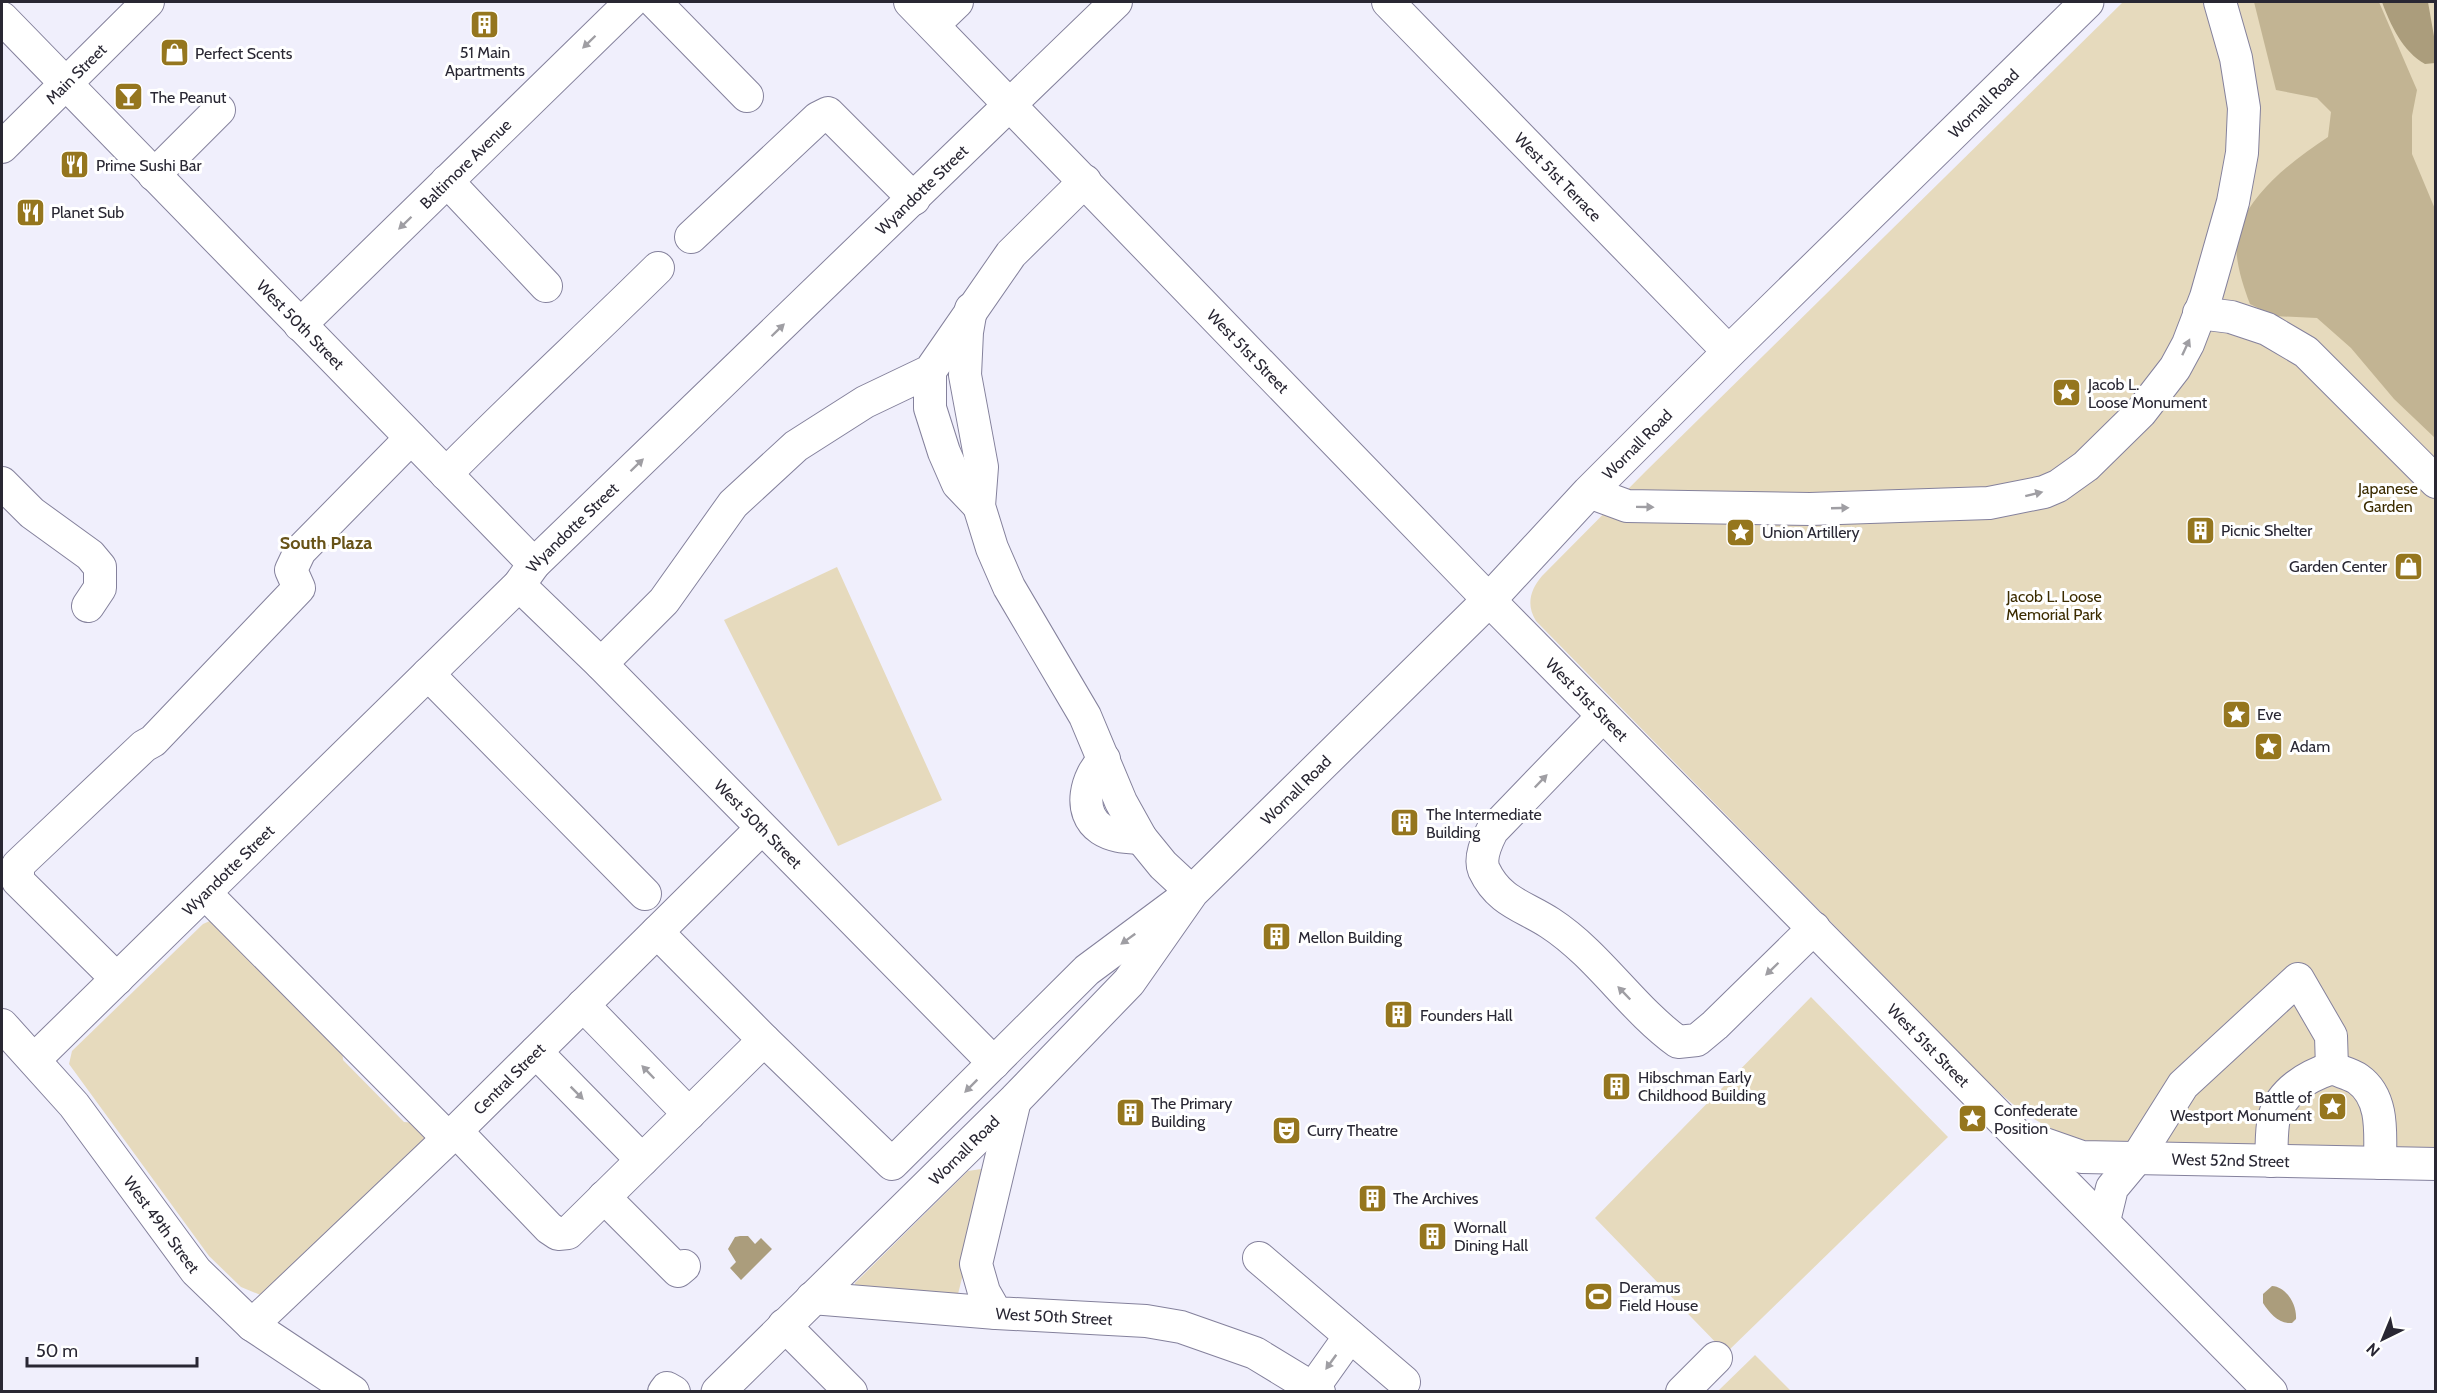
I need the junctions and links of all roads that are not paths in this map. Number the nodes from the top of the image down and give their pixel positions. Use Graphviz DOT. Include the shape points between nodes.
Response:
graph roads {
  1 [pos="148,2"];
  2 [pos="631,2"];
  3 [pos="656,2"];
  4 [pos="910,2"];
  5 [pos="957,2"];
  6 [pos="1116,2"];
  7 [pos="1388,2"];
  8 [pos="2087,2"];
  9 [pos="2220,2"];
  10 [pos="2,18"];
  11 [pos="933,26"];
  12 [pos="66,84"];
  13 [pos="747,96"];
  14 [pos="1011,106"];
  15 [pos="219,110"];
  16 [pos="2,147"];
  17 [pos="154,175"];
  18 [pos="447,181"];
  19 [pos="1085,181"];
  20 [pos="914,199"];
  21 [pos="692,237"];
  22 [pos="658,268"];
  23 [pos="546,286"];
  24 [pos="971,309"];
  25 [pos="2199,313"];
  26 [pos="300,325"];
  27 [pos="1729,352"];
  28 [pos="930,371"];
  29 [pos="411,438"];
  30 [pos="446,474"];
  31 [pos="2436,482"];
  32 [pos="2,483"];
  33 [pos="1589,492"];
  34 [pos="979,506"];
  35 [pos="527,575"];
  36 [pos="1489,600"];
  37 [pos="88,606"];
  38 [pos="601,664"];
  39 [pos="428,674"];
  40 [pos="1603,716"];
  41 [pos="762,829"];
  42 [pos="1192,892"];
  43 [pos="205,893"];
  44 [pos="645,894"];
  45 [pos="1814,928"];
  46 [pos="657,932"];
  47 [pos="117,979"];
  48 [pos="583,1005"];
  49 [pos="2,1025"];
  50 [pos="764,1040"];
  51 [pos="536,1052"];
  52 [pos="34,1059"];
  53 [pos="994,1063"];
  54 [pos="2332,1068"];
  55 [pos="1015,1100"];
  56 [pos="689,1114"];
  57 [pos="452,1134"];
  58 [pos="2027,1143"];
  59 [pos="2138,1158"];
  60 [pos="642,1160"];
  61 [pos="2271,1161"];
  62 [pos="2380,1163"];
  63 [pos="2436,1164"];
  64 [pos="604,1197"];
  65 [pos="2104,1221"];
  66 [pos="1259,1258"];
  67 [pos="684,1266"];
  68 [pos="812,1298"];
  69 [pos="996,1313"];
  70 [pos="252,1325"];
  71 [pos="784,1325"];
  72 [pos="1350,1336"];
  73 [pos="1716,1358"];
  74 [pos="1404,1382"];
  75 [pos="1316,1390"];
  76 [pos="353,1392"];
  77 [pos="664,1392"];
  78 [pos="674,1392"];
  79 [pos="718,1392"];
  80 [pos="851,1392"];
  81 [pos="1682,1392"];
  82 [pos="2271,1392"];
  1 -- 12 [label="street, Main Street"];
  2 -- 18 [label="street, Baltimore Avenue, one-way"];
  3 -- 13 [label="street"];
  4 -- 11 [label="street, West 51st Street"];
  5 -- 11 [label="street"];
  6 -- 14 [label="street, Wyandotte Street"];
  7 -- 27 [label="street, West 51st Terrace"];
  8 -- 27 [label="main road, Wornall Road"];
  9 -- 25 [label="street" via="2236,58 2244,108 2242,153 2233,202"];
  10 -- 12 [label="street, West 50th Street"];
  11 -- 14 [label="street, West 51st Street"];
  12 -- 16 [label="street, Main Street"];
  12 -- 17 [label="street, West 50th Street"];
  14 -- 19 [label="street, West 51st Street"];
  14 -- 20 [label="street, Wyandotte Street"];
  15 -- 17 [label="street"];
  17 -- 26 [label="street, West 50th Street"];
  18 -- 23 [label="street"];
  18 -- 26 [label="street, Baltimore Avenue, one-way"];
  19 -- 24 [label="street" via="1011,254"];
  19 -- 36 [label="street, West 51st Street"];
  20 -- 21 [label="street" via="828,113 818,118"];
  35 -- 20 [label="street, Wyandotte Street, one-way"];
  22 -- 30 [label="street"];
  24 -- 28 [label="street"];
  24 -- 34 [label="street" via="965,375 982,467"];
  25 -- 31 [label="street" via="2231,317 2267,329 2306,352"];
  33 -- 25 [label="street, one-way" via="1627,506 1810,509 1989,503 2044,492 2086,466 2141,412 2175,368"];
  26 -- 29 [label="street, West 50th Street"];
  27 -- 33 [label="main road, Wornall Road"];
  28 -- 34 [label="street" via="930,408 944,452 958,484"];
  28 -- 38 [label="street" via="865,402 796,446 733,504 664,601"];
  29 -- 30 [label="street, West 50th Street"];
  29 -- 47 [label="street" via="300,551 291,570 299,588 153,741 18,865 18,881"];
  30 -- 35 [label="street, West 50th Street"];
  32 -- 37 [label="street" via="32,513 90,555 100,567 100,588"];
  33 -- 36 [label="main road, Wornall Road"];
  34 -- 42 [label="street" via="1009,587 1085,716 1121,802 1163,865"];
  35 -- 38 [label="street, West 50th Street"];
  35 -- 39 [label="street, Wyandotte Street"];
  36 -- 40 [label="street, West 51st Street"];
  36 -- 42 [label="main road, Wornall Road"];
  38 -- 41 [label="street, West 50th Street"];
  39 -- 43 [label="street, Wyandotte Street"];
  39 -- 44 [label="street"];
  40 -- 45 [label="street, West 51st Street"];
  45 -- 40 [label="street, one-way" via="1697,1040 1678,1042 1658,1027 1580,947 1499,891 1483,868 1485,846 1492,831"];
  41 -- 46 [label="street, Central Street"];
  41 -- 53 [label="street, West 50th Street"];
  42 -- 53 [label="street, Wornall Road, one-way" via="1087,970"];
  42 -- 55 [label="main road, Wornall Road" via="1129,982"];
  43 -- 47 [label="street, Wyandotte Street"];
  43 -- 57 [label="street"];
  45 -- 58 [label="street, West 51st Street"];
  46 -- 48 [label="street, Central Street"];
  46 -- 50 [label="street"];
  47 -- 52 [label="street, Wyandotte Street"];
  48 -- 51 [label="street, Central Street"];
  56 -- 48 [label="street, one-way"];
  49 -- 52 [label="street, West 49th Street"];
  53 -- 50 [label="street, Wornall Road, one-way" via="892,1164"];
  50 -- 56 [label="street"];
  51 -- 57 [label="street, Central Street"];
  51 -- 60 [label="street, one-way"];
  52 -- 70 [label="street, West 49th Street" via="74,1105 196,1271"];
  54 -- 59 [label="street" via="2331,1036 2298,979 2183,1085"];
  54 -- 61 [label="street" via="2308,1076 2289,1093 2274,1117"];
  54 -- 62 [label="street" via="2358,1079 2373,1098 2380,1118"];
  55 -- 68 [label="main road, Wornall Road"];
  55 -- 69 [label="street, West 50th Street" via="976,1264 984,1292"];
  56 -- 60 [label="street"];
  57 -- 64 [label="street" via="558,1234 568,1233"];
  57 -- 70 [label="street, Central Street"];
  58 -- 59 [label="street, West 52nd Street" via="2042,1143 2082,1157"];
  58 -- 65 [label="street, West 51st Street"];
  59 -- 61 [label="street, West 52nd Street"];
  59 -- 65 [label="street" via="2112,1188"];
  60 -- 64 [label="street"];
  61 -- 62 [label="street, West 52nd Street"];
  62 -- 63 [label="street, West 52nd Street"];
  64 -- 67 [label="street" via="678,1271"];
  65 -- 82 [label="street, West 51st Street"];
  66 -- 72 [label="street"];
  68 -- 69 [label="street"];
  68 -- 71 [label="main road, Wornall Road"];
  69 -- 75 [label="street, West 50th Street" via="1146,1321 1181,1327 1255,1353"];
  70 -- 76 [label="street, West 49th Street"];
  71 -- 79 [label="main road, Wornall Road"];
  71 -- 80 [label="street"];
  72 -- 74 [label="street"];
  72 -- 75 [label="street, one-way"];
  73 -- 81 [label="street"];
  77 -- 78 [label="street" via="667,1388"];
}
